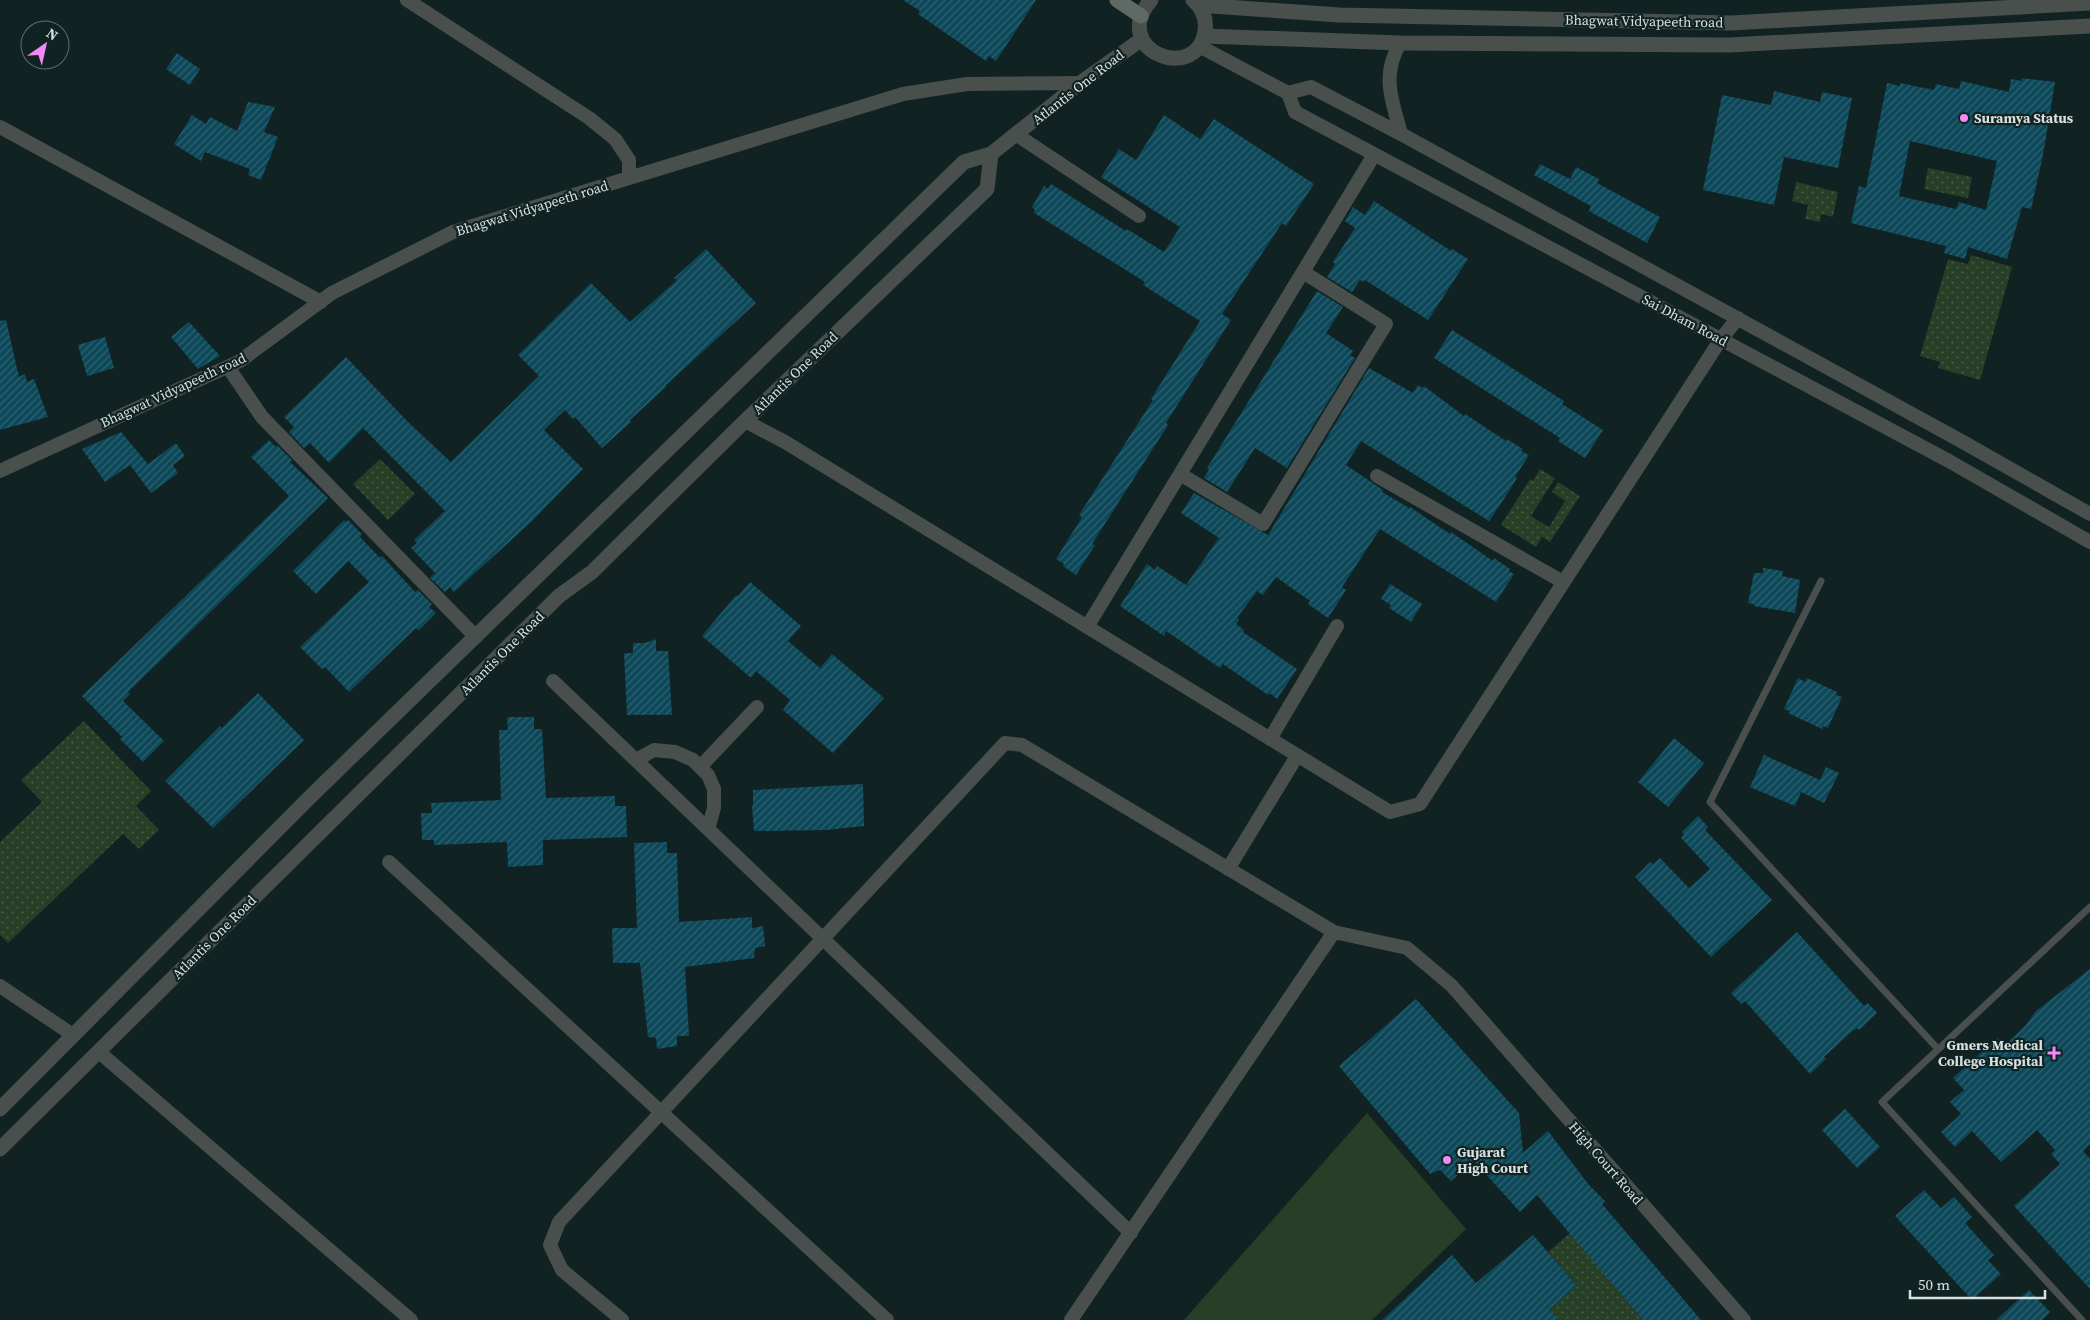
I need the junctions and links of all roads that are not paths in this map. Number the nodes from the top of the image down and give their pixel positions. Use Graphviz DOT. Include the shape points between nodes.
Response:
graph roads {
  1 [pos="407,0"];
  2 [pos="1117,0"];
  3 [pos="1150,0"];
  4 [pos="1196,2"];
  5 [pos="2090,3"];
  6 [pos="1141,16"];
  7 [pos="2090,26"];
  8 [pos="1142,38"];
  9 [pos="1201,41"];
  10 [pos="1400,43"];
  11 [pos="1080,83"];
  12 [pos="1288,93"];
  13 [pos="0,127"];
  14 [pos="1401,134"];
  15 [pos="1017,135"];
  16 [pos="991,154"];
  17 [pos="1374,155"];
  18 [pos="629,178"];
  19 [pos="1139,216"];
  20 [pos="1303,272"];
  21 [pos="321,302"];
  22 [pos="1738,318"];
  23 [pos="1722,339"];
  24 [pos="228,367"];
  25 [pos="745,420"];
  26 [pos="0,471"];
  27 [pos="1180,474"];
  28 [pos="1377,476"];
  29 [pos="2090,514"];
  30 [pos="2090,542"];
  31 [pos="1821,581"];
  32 [pos="1562,582"];
  33 [pos="1337,626"];
  34 [pos="1087,627"];
  35 [pos="476,637"];
  36 [pos="553,681"];
  37 [pos="757,708"];
  38 [pos="1270,739"];
  39 [pos="1297,756"];
  40 [pos="636,760"];
  41 [pos="700,767"];
  42 [pos="708,829"];
  43 [pos="389,862"];
  44 [pos="1228,869"];
  45 [pos="2090,907"];
  46 [pos="1334,932"];
  47 [pos="823,938"];
  48 [pos="0,986"];
  49 [pos="73,1035"];
  50 [pos="1938,1050"];
  51 [pos="99,1052"];
  52 [pos="0,1109"];
  53 [pos="662,1112"];
  54 [pos="0,1150"];
  55 [pos="1130,1233"];
  56 [pos="411,1320"];
  57 [pos="622,1320"];
  58 [pos="887,1320"];
  59 [pos="1071,1320"];
  60 [pos="1744,1320"];
  61 [pos="2082,1320"];
  1 -- 18 [label="street" via="589,118 615,139 629,160"];
  2 -- 6 [label="main road"];
  3 -- 6 [label="street"];
  4 -- 5 [label="street, Bhagwat Vidyapeeth road" via="1339,15 1731,23"];
  4 -- 9 [label="street" via="1206,24"];
  6 -- 8 [label="street" via="1139,28"];
  7 -- 10 [label="street" via="1729,45"];
  8 -- 9 [label="street" via="1157,55 1168,58 1180,58 1190,53"];
  8 -- 11 [label="street, Atlantis One Road"];
  9 -- 10 [label="street"];
  9 -- 12 [label="street"];
  10 -- 14 [label="street" via="1392,58 1388,85"];
  11 -- 15 [label="street, Atlantis One Road"];
  11 -- 18 [label="street, Bhagwat Vidyapeeth road" via="967,84 903,94"];
  12 -- 14 [label="street, Sai Dham Road" via="1311,87"];
  12 -- 17 [label="street, Sai Dham Road" via="1296,112"];
  13 -- 21 [label="street"];
  14 -- 22 [label="street, Sai Dham Road"];
  15 -- 16 [label="street, Atlantis One Road"];
  15 -- 19 [label="street"];
  16 -- 25 [label="street, Atlantis One Road" via="987,189"];
  16 -- 35 [label="street, Atlantis One Road" via="964,162"];
  17 -- 20 [label="street"];
  17 -- 23 [label="street, Sai Dham Road"];
  18 -- 21 [label="street, Bhagwat Vidyapeeth road" via="453,232 332,293"];
  20 -- 27 [label="street"];
  20 -- 27 [label="street" via="1386,324 1263,524"];
  21 -- 24 [label="street, Bhagwat Vidyapeeth road" via="240,362"];
  22 -- 23 [label="street"];
  22 -- 29 [label="street, Sai Dham Road"];
  23 -- 30 [label="street, Sai Dham Road" via="1949,461"];
  23 -- 32 [label="street"];
  24 -- 26 [label="street, Bhagwat Vidyapeeth road"];
  24 -- 35 [label="street" via="262,417"];
  25 -- 34 [label="street"];
  25 -- 51 [label="street, Atlantis One Road" via="592,572 559,596"];
  27 -- 34 [label="street"];
  28 -- 32 [label="street"];
  31 -- 50 [label="lane" via="1710,802"];
  32 -- 39 [label="street" via="1420,804 1390,812"];
  33 -- 38 [label="street"];
  34 -- 38 [label="street"];
  35 -- 49 [label="street, Atlantis One Road" via="309,798"];
  36 -- 40 [label="street"];
  37 -- 41 [label="street"];
  38 -- 39 [label="street"];
  39 -- 44 [label="street"];
  40 -- 41 [label="street" via="654,750 668,751 693,760"];
  40 -- 42 [label="street"];
  41 -- 42 [label="street" via="714,789 714,808"];
  42 -- 47 [label="street"];
  43 -- 53 [label="street"];
  44 -- 46 [label="street, High Court Road"];
  44 -- 47 [label="street, High Court Road" via="1022,744 1005,743"];
  45 -- 50 [label="lane"];
  46 -- 55 [label="street"];
  46 -- 60 [label="street, High Court Road" via="1406,948 1452,986"];
  47 -- 53 [label="street"];
  47 -- 55 [label="street"];
  48 -- 49 [label="street"];
  49 -- 52 [label="street, Atlantis One Road"];
  50 -- 61 [label="lane" via="1882,1102"];
  51 -- 54 [label="street, Atlantis One Road"];
  51 -- 56 [label="street"];
  53 -- 57 [label="street" via="559,1222 550,1245 562,1270"];
  53 -- 58 [label="street"];
  55 -- 59 [label="street"];
}
